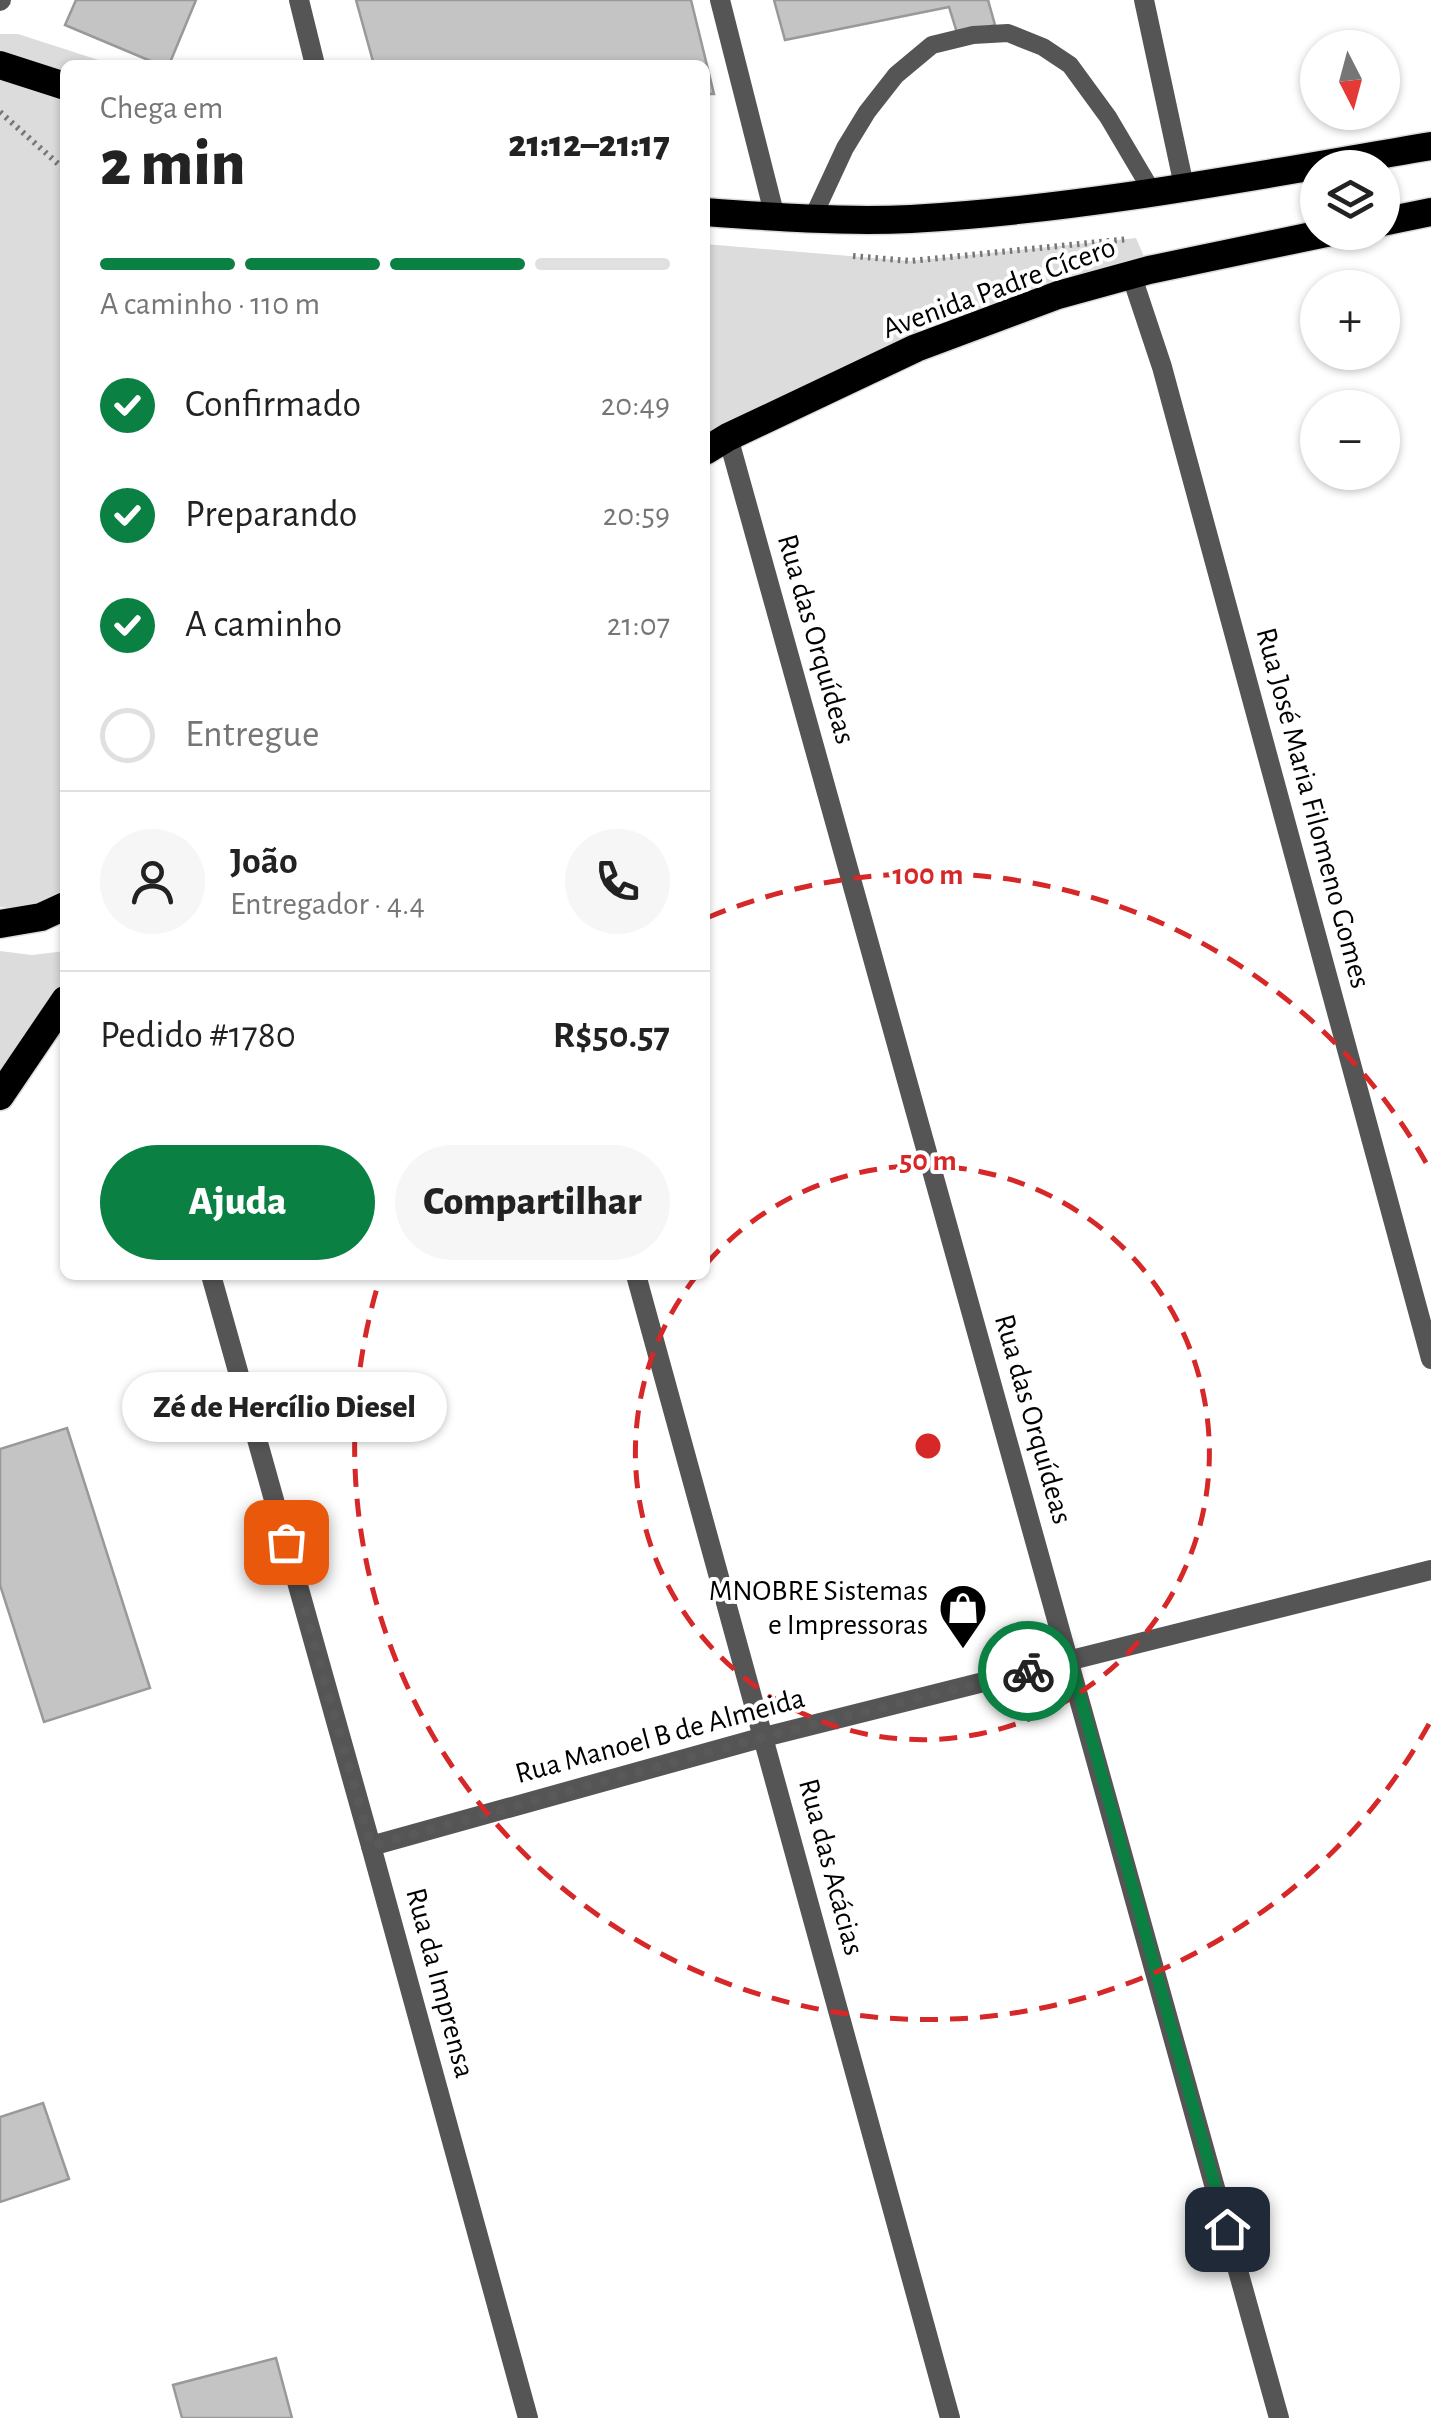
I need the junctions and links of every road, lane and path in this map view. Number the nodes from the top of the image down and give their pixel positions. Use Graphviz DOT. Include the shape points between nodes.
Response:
graph roads {
  1 [pos="299,0"];
  2 [pos="720,0"];
  3 [pos="1144,0"];
  4 [pos="314,60"];
  5 [pos="0,65"];
  6 [pos="60,84"];
  7 [pos="0,112"];
  8 [pos="1431,146"];
  9 [pos="60,166"];
  10 [pos="1184,186"];
  11 [pos="1154,193"];
  12 [pos="1123,198"];
  13 [pos="710,212"];
  14 [pos="1431,212"];
  15 [pos="775,217"];
  16 [pos="1400,218"];
  17 [pos="812,219"];
  18 [pos="1300,239"];
  19 [pos="1140,272"];
  20 [pos="717,444"];
  21 [pos="60,908"];
  22 [pos="0,924"];
  23 [pos="60,1007"];
  24 [pos="0,1096"];
  25 [pos="212,1280"];
  26 [pos="637,1280"];
  27 [pos="1431,1359"];
  28 [pos="1431,1570"];
  29 [pos="1070,1660"];
  30 [pos="764,1737"];
  31 [pos="371,1846"];
  32 [pos="528,2418"];
  33 [pos="950,2418"];
  34 [pos="1279,2418"];
  1 -- 4 [label="street"];
  2 -- 15 [label="street"];
  3 -- 10 [label="street"];
  5 -- 6 [label="highway"];
  7 -- 9 [label="path"];
  8 -- 10 [label="highway, Avenida Padre Cícero"];
  10 -- 11 [label="highway, Avenida Padre Cícero"];
  11 -- 12 [label="highway, Avenida Padre Cícero"];
  11 -- 17 [label="lane" via="1070,64 1008,34 972,35 932,45 896,74 845,148"];
  12 -- 17 [label="highway, Avenida Padre Cícero" via="922,218"];
  12 -- 19 [label="path"];
  13 -- 15 [label="highway, Avenida Padre Cícero"];
  14 -- 16 [label="highway"];
  15 -- 17 [label="highway, Avenida Padre Cícero"];
  18 -- 19 [label="highway, Avenida Padre Cícero"];
  19 -- 20 [label="highway, Avenida Padre Cícero" via="916,348"];
  19 -- 27 [label="street, Rua José Maria Filomeno Gomes"];
  20 -- 29 [label="street, Rua das Orquídeas"];
  21 -- 22 [label="highway"];
  23 -- 24 [label="highway"];
  25 -- 31 [label="street, Rua da Imprensa"];
  26 -- 30 [label="street, Rua das Acácias"];
  28 -- 29 [label="street, Rua Manoel B de Almeida"];
  29 -- 30 [label="street, Rua Manoel B de Almeida"];
  29 -- 34 [label="street, Rua das Orquídeas"];
  30 -- 31 [label="street, Rua Manoel B de Almeida"];
  30 -- 33 [label="street, Rua das Acácias"];
  31 -- 32 [label="street, Rua da Imprensa"];
}
